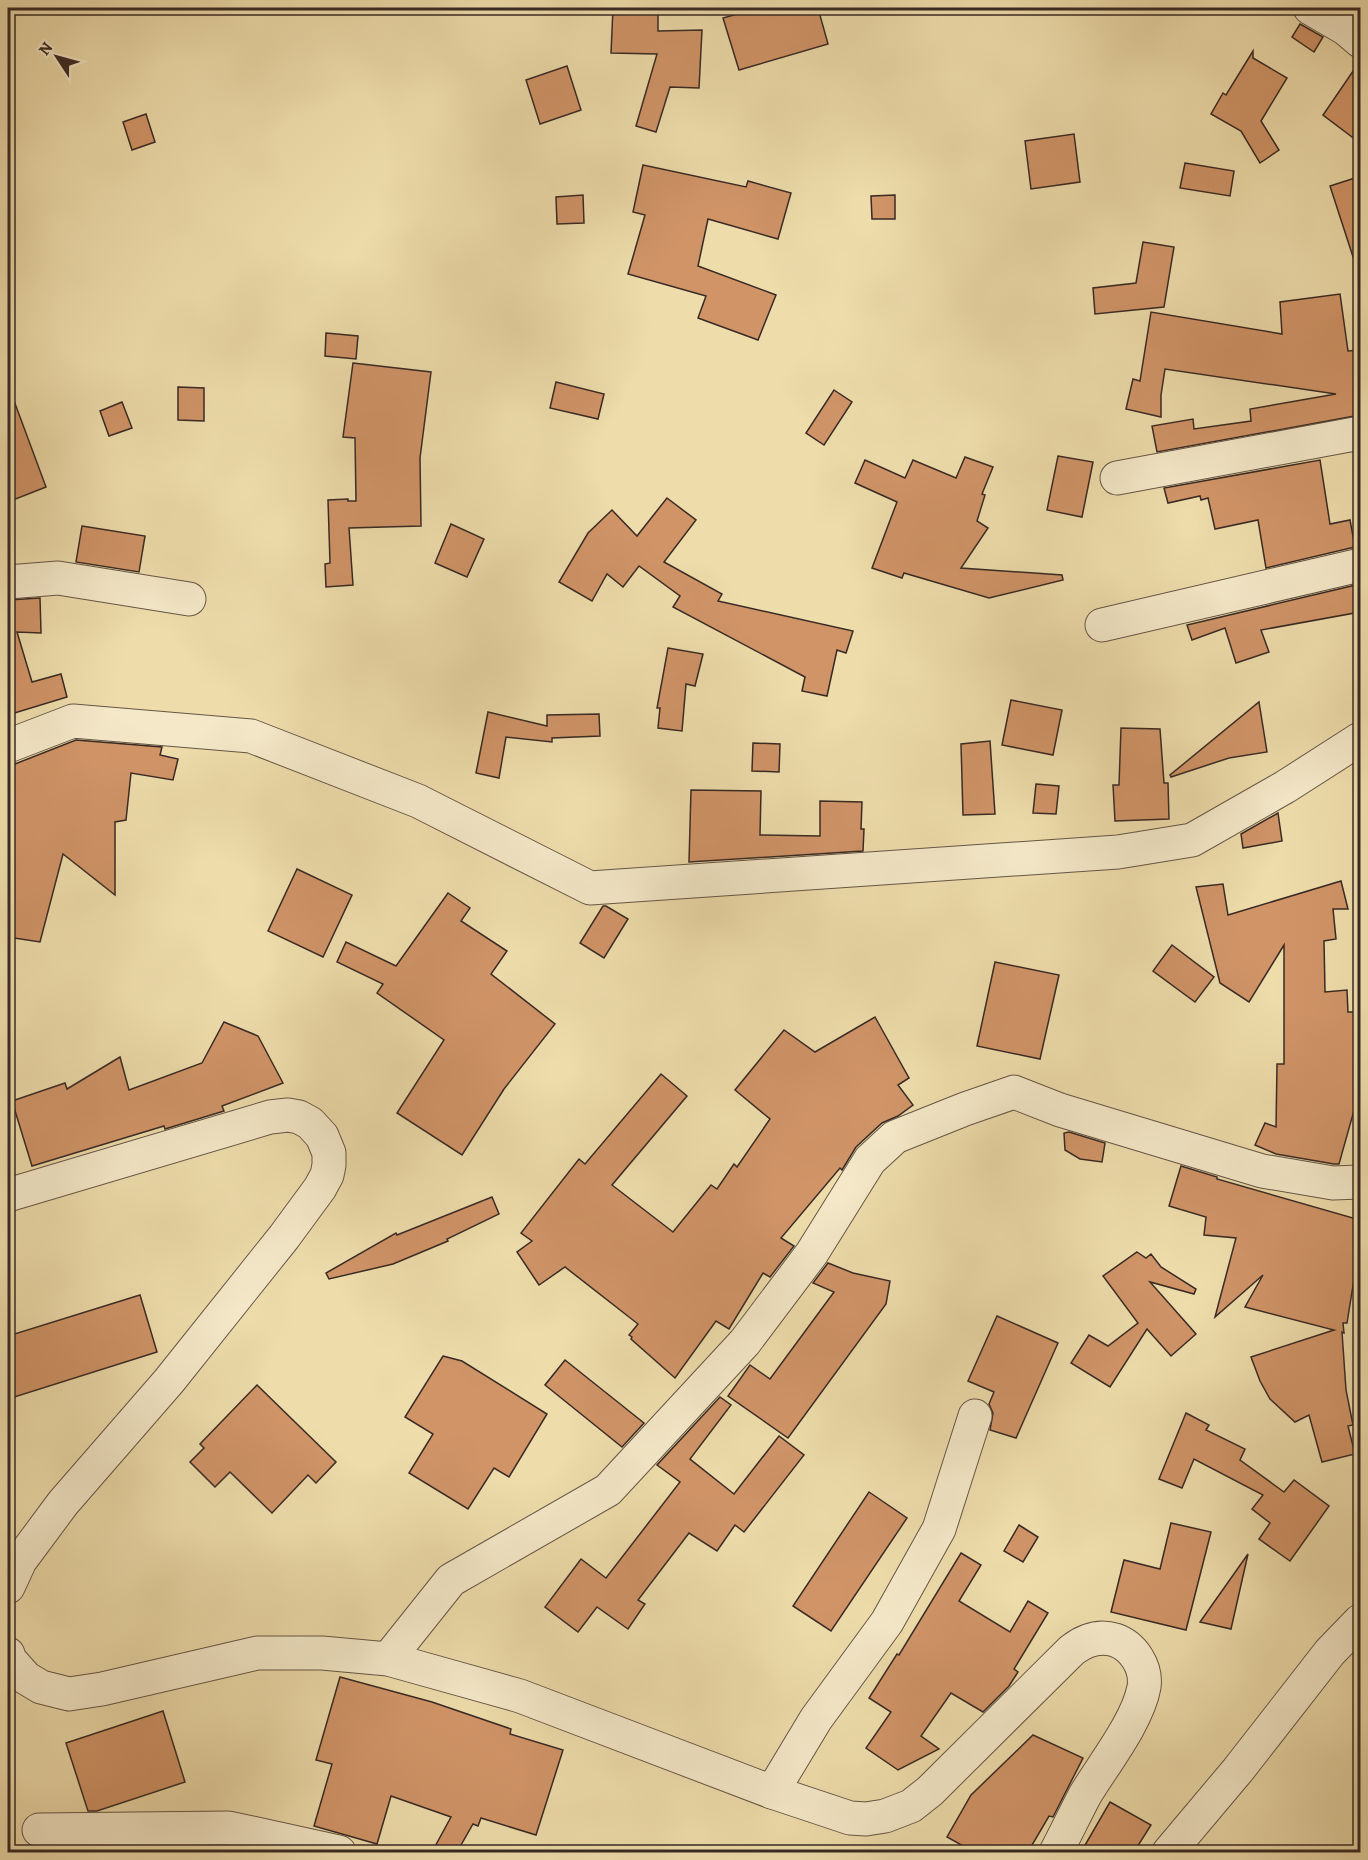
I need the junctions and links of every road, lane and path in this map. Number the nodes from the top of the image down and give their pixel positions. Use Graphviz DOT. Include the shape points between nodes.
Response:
graph roads {
  1 [pos="1310,8"];
  2 [pos="1360,41"];
  3 [pos="1360,433"];
  4 [pos="1117,478"];
  5 [pos="1360,565"];
  6 [pos="8,582"];
  7 [pos="189,599"];
  8 [pos="1102,625"];
  9 [pos="1360,739"];
  10 [pos="8,746"];
  11 [pos="1360,1182"];
  12 [pos="8,1195"];
  13 [pos="975,1416"];
  14 [pos="8,1587"];
  15 [pos="1360,1621"];
  16 [pos="8,1654"];
  17 [pos="388,1659"];
  18 [pos="772,1792"];
  19 [pos="39,1830"];
  20 [pos="339,1852"];
  21 [pos="1056,1852"];
  22 [pos="1168,1852"];
  1 -- 2 [label="street"];
  3 -- 4 [label="street"];
  5 -- 8 [label="street"];
  6 -- 7 [label="street" via="58,578"];
  9 -- 10 [label="street" via="1192,840 1118,852 590,888 418,801 251,736 73,721"];
  11 -- 17 [label="street" via="1333,1183 1262,1171 1060,1110 1014,1092 896,1137 870,1160 813,1252 745,1342 608,1490 451,1580"];
  12 -- 14 [label="street" via="270,1117 288,1115 310,1123 322,1136 329,1153 323,1182 284,1237 169,1381 63,1503 20,1561"];
  13 -- 18 [label="street" via="939,1529 887,1622 816,1719"];
  15 -- 22 [label="street" via="1330,1652"];
  16 -- 17 [label="street" via="26,1678 41,1688 69,1694 257,1653"];
  17 -- 18 [label="street" via="520,1696"];
  18 -- 21 [label="street" via="850,1818 885,1816 911,1806 1072,1650 1091,1639 1108,1638 1134,1653 1141,1664 1145,1685 1135,1714"];
  19 -- 20 [label="street" via="229,1828"];
}
